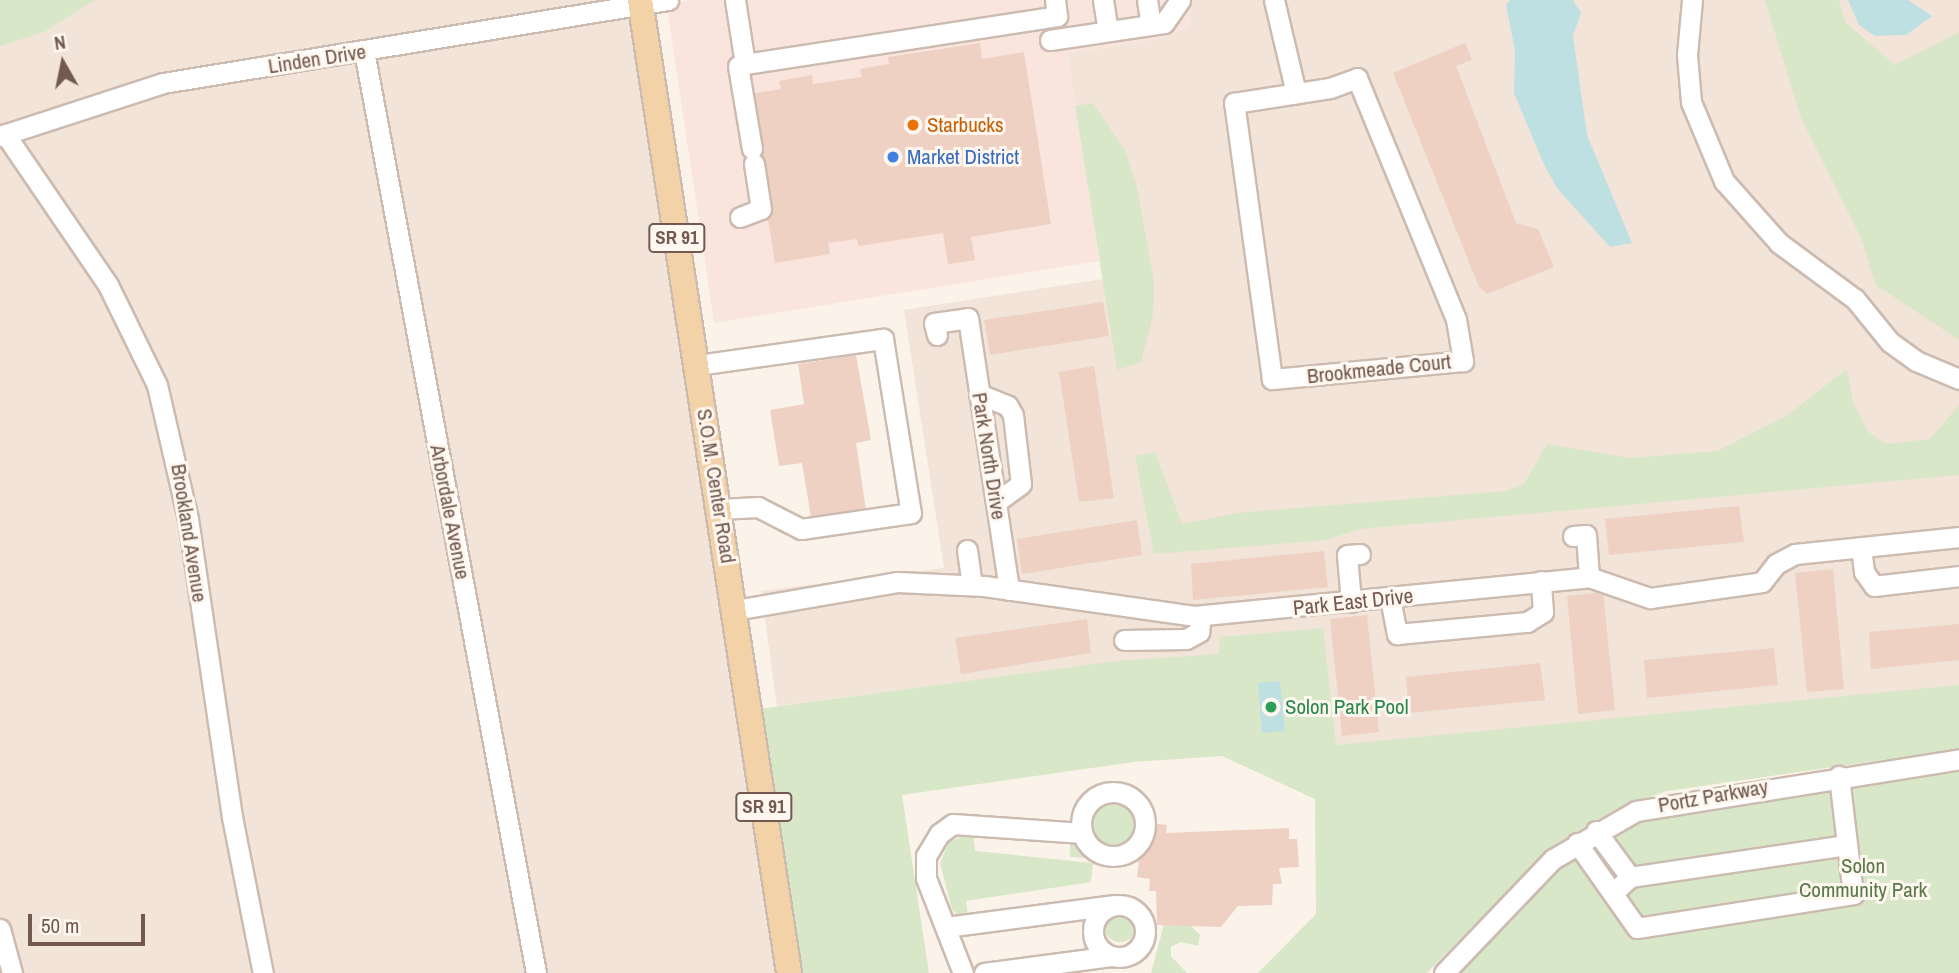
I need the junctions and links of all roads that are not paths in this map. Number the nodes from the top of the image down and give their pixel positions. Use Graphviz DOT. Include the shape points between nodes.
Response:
graph roads {
  1 [pos="668,0"];
  2 [pos="735,0"];
  3 [pos="1055,0"];
  4 [pos="1103,0"];
  5 [pos="1147,0"];
  6 [pos="1180,0"];
  7 [pos="1273,0"];
  8 [pos="1692,0"];
  9 [pos="640,3"];
  10 [pos="1151,25"];
  11 [pos="1108,31"];
  12 [pos="1050,40"];
  13 [pos="363,51"];
  14 [pos="738,66"];
  15 [pos="1296,93"];
  16 [pos="2,135"];
  17 [pos="740,217"];
  18 [pos="937,335"];
  19 [pos="697,365"];
  20 [pos="1959,379"];
  21 [pos="979,394"];
  22 [pos="996,502"];
  23 [pos="719,509"];
  24 [pos="1573,536"];
  25 [pos="1959,537"];
  26 [pos="1861,547"];
  27 [pos="967,550"];
  28 [pos="1360,554"];
  29 [pos="1959,576"];
  30 [pos="1589,577"];
  31 [pos="1541,581"];
  32 [pos="972,585"];
  33 [pos="1009,590"];
  34 [pos="1390,598"];
  35 [pos="1351,602"];
  36 [pos="735,610"];
  37 [pos="1201,616"];
  38 [pos="1124,640"];
  39 [pos="1959,758"];
  40 [pos="1839,776"];
  41 [pos="1596,831"];
  42 [pos="1083,834"];
  43 [pos="1577,843"];
  44 [pos="1847,845"];
  45 [pos="1630,877"];
  46 [pos="1612,893"];
  47 [pos="1113,905"];
  48 [pos="946,927"];
  49 [pos="0,929"];
  50 [pos="1115,962"];
  51 [pos="12,973"];
  52 [pos="263,973"];
  53 [pos="536,973"];
  54 [pos="789,973"];
  55 [pos="963,973"];
  56 [pos="984,973"];
  57 [pos="1444,973"];
  1 -- 9 [label="street, Linden Drive"];
  2 -- 3 [label="street" via="745,64 1057,16"];
  4 -- 11 [label="street"];
  5 -- 10 [label="street"];
  6 -- 10 [label="street" via="1172,17"];
  7 -- 15 [label="street"];
  8 -- 20 [label="street" via="1686,55 1691,102 1724,181 1779,243 1855,299 1890,342 1923,365"];
  9 -- 13 [label="street, Linden Drive"];
  9 -- 19 [label="main road, S.O.M. Center Road / SR 91"];
  10 -- 11 [label="street"];
  11 -- 12 [label="street"];
  13 -- 16 [label="street, Linden Drive" via="163,83"];
  13 -- 53 [label="street, Arbordale Avenue"];
  14 -- 17 [label="street" via="761,209"];
  15 -- 15 [label="street, Brookmeade Court" via="1357,78 1456,320 1463,361 1272,379 1234,103"];
  16 -- 52 [label="street, Brookland Avenue" via="108,285 157,384 188,519 232,817"];
  18 -- 21 [label="street, Park North Drive" via="934,323 968,317"];
  19 -- 23 [label="main road, S.O.M. Center Road / SR 91"];
  19 -- 23 [label="street" via="883,339 911,513 801,529 758,507"];
  21 -- 22 [label="street, Park North Drive"];
  21 -- 22 [label="street" via="1008,406 1013,415 1021,484"];
  22 -- 33 [label="street, Park North Drive"];
  23 -- 36 [label="main road, S.O.M. Center Road / SR 91"];
  24 -- 30 [label="street" via="1586,535"];
  25 -- 26 [label="street, Park East Drive" via="1883,537"];
  26 -- 29 [label="street" via="1864,572 1874,586"];
  26 -- 30 [label="street, Park East Drive" via="1794,546 1762,582 1650,598"];
  27 -- 32 [label="street"];
  28 -- 35 [label="street" via="1347,555"];
  30 -- 31 [label="street, Park East Drive"];
  31 -- 34 [label="street, Park East Drive"];
  31 -- 34 [label="street" via="1543,612 1527,622 1397,634"];
  32 -- 33 [label="street, Park East Drive"];
  32 -- 36 [label="street, Park East Drive" via="897,582"];
  33 -- 37 [label="street, Park East Drive"];
  34 -- 35 [label="street, Park East Drive"];
  35 -- 37 [label="street, Park East Drive"];
  36 -- 54 [label="main road, S.O.M. Center Road / SR 91"];
  37 -- 38 [label="street" via="1199,632 1186,639"];
  39 -- 40 [label="street, Portz Parkway"];
  40 -- 41 [label="street, Portz Parkway" via="1667,802"];
  40 -- 44 [label="street"];
  41 -- 43 [label="street, Portz Parkway"];
  41 -- 45 [label="street"];
  42 -- 48 [label="street" via="953,824 939,834 926,856 926,878"];
  43 -- 46 [label="street"];
  43 -- 57 [label="street, Portz Parkway" via="1553,859"];
  44 -- 45 [label="street"];
  44 -- 46 [label="street" via="1853,894 1637,928"];
  45 -- 46 [label="street"];
  47 -- 48 [label="street"];
  47 -- 50 [label="street" via="1095,918 1092,930 1094,941"];
  47 -- 50 [label="street" via="1133,908 1145,934 1135,952"];
  48 -- 55 [label="street"];
  49 -- 51 [label="street"];
  50 -- 56 [label="street"];
}
